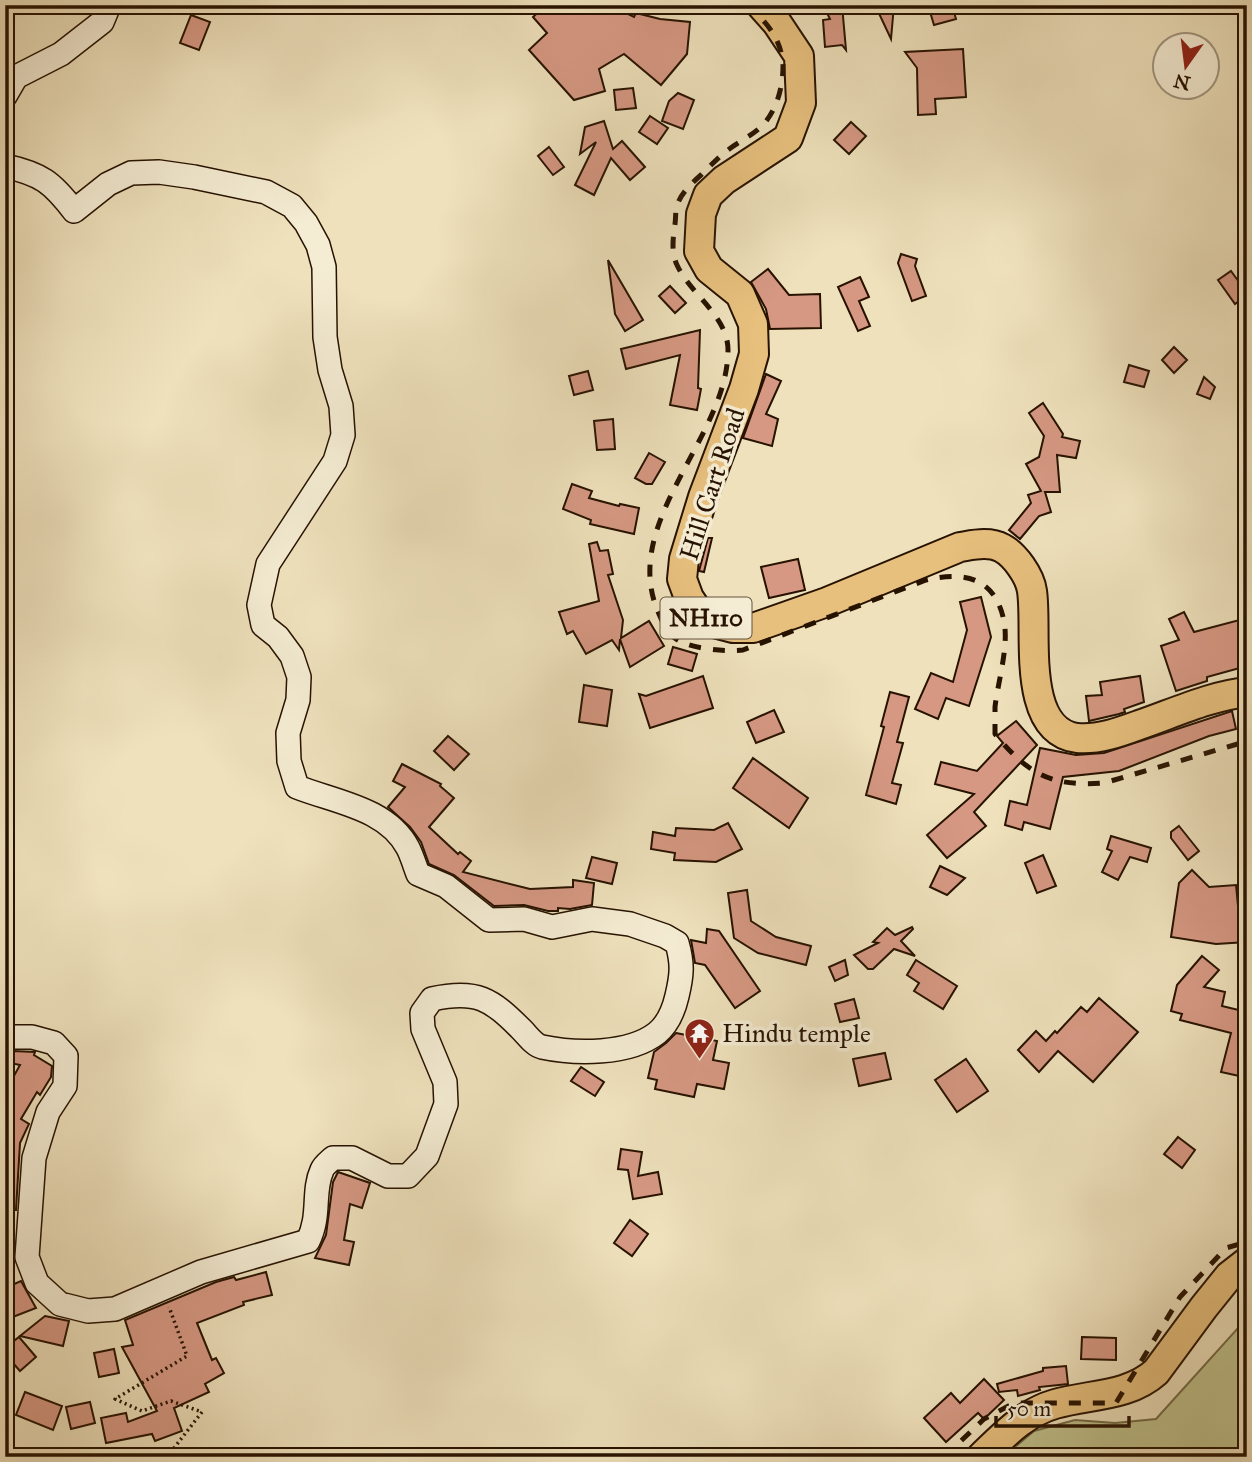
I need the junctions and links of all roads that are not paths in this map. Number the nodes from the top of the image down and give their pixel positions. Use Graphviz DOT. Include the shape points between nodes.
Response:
graph roads {
  1 [pos="106,5"];
  2 [pos="761,5"];
  3 [pos="5,96"];
  4 [pos="5,166"];
  5 [pos="1247,692"];
  6 [pos="5,1037"];
  7 [pos="1247,1262"];
  8 [pos="981,1457"];
  1 -- 3 [label="main road" via="102,22 61,54 16,77"];
  2 -- 5 [label="highway, Hill Cart Road / NH110" via="799,56 801,103 788,138 723,180 708,195 701,214 699,251 709,269 740,294 753,324 754,354 684,559 682,579 689,598 714,623 753,628 960,547 1002,547 1020,565 1032,588 1039,698 1045,716 1059,730 1075,738 1093,738 1227,694"];
  4 -- 6 [label="main road" via="38,175 58,190 74,211 108,184 131,173 159,172 265,192 292,206 306,223 324,267 325,337 343,435 335,461 268,564 259,605 263,625 292,656 299,677 288,733 289,761 297,787 353,804 393,828 408,848 418,874 446,886 489,920 524,919 552,927 592,919 630,924 677,943 683,963 673,1011 657,1033 624,1049 589,1052 539,1046 498,1007 476,996 432,999 422,1013 424,1029 446,1082 446,1104 427,1156 408,1176 388,1176 352,1158 333,1158 322,1168 316,1227 308,1241 201,1272 115,1309 88,1311 60,1304 37,1283 27,1256 34,1158 48,1112 65,1086 66,1056 54,1043"];
  7 -- 8 [label="highway" via="1229,1276 1143,1384 1052,1405 1018,1421"];
}
